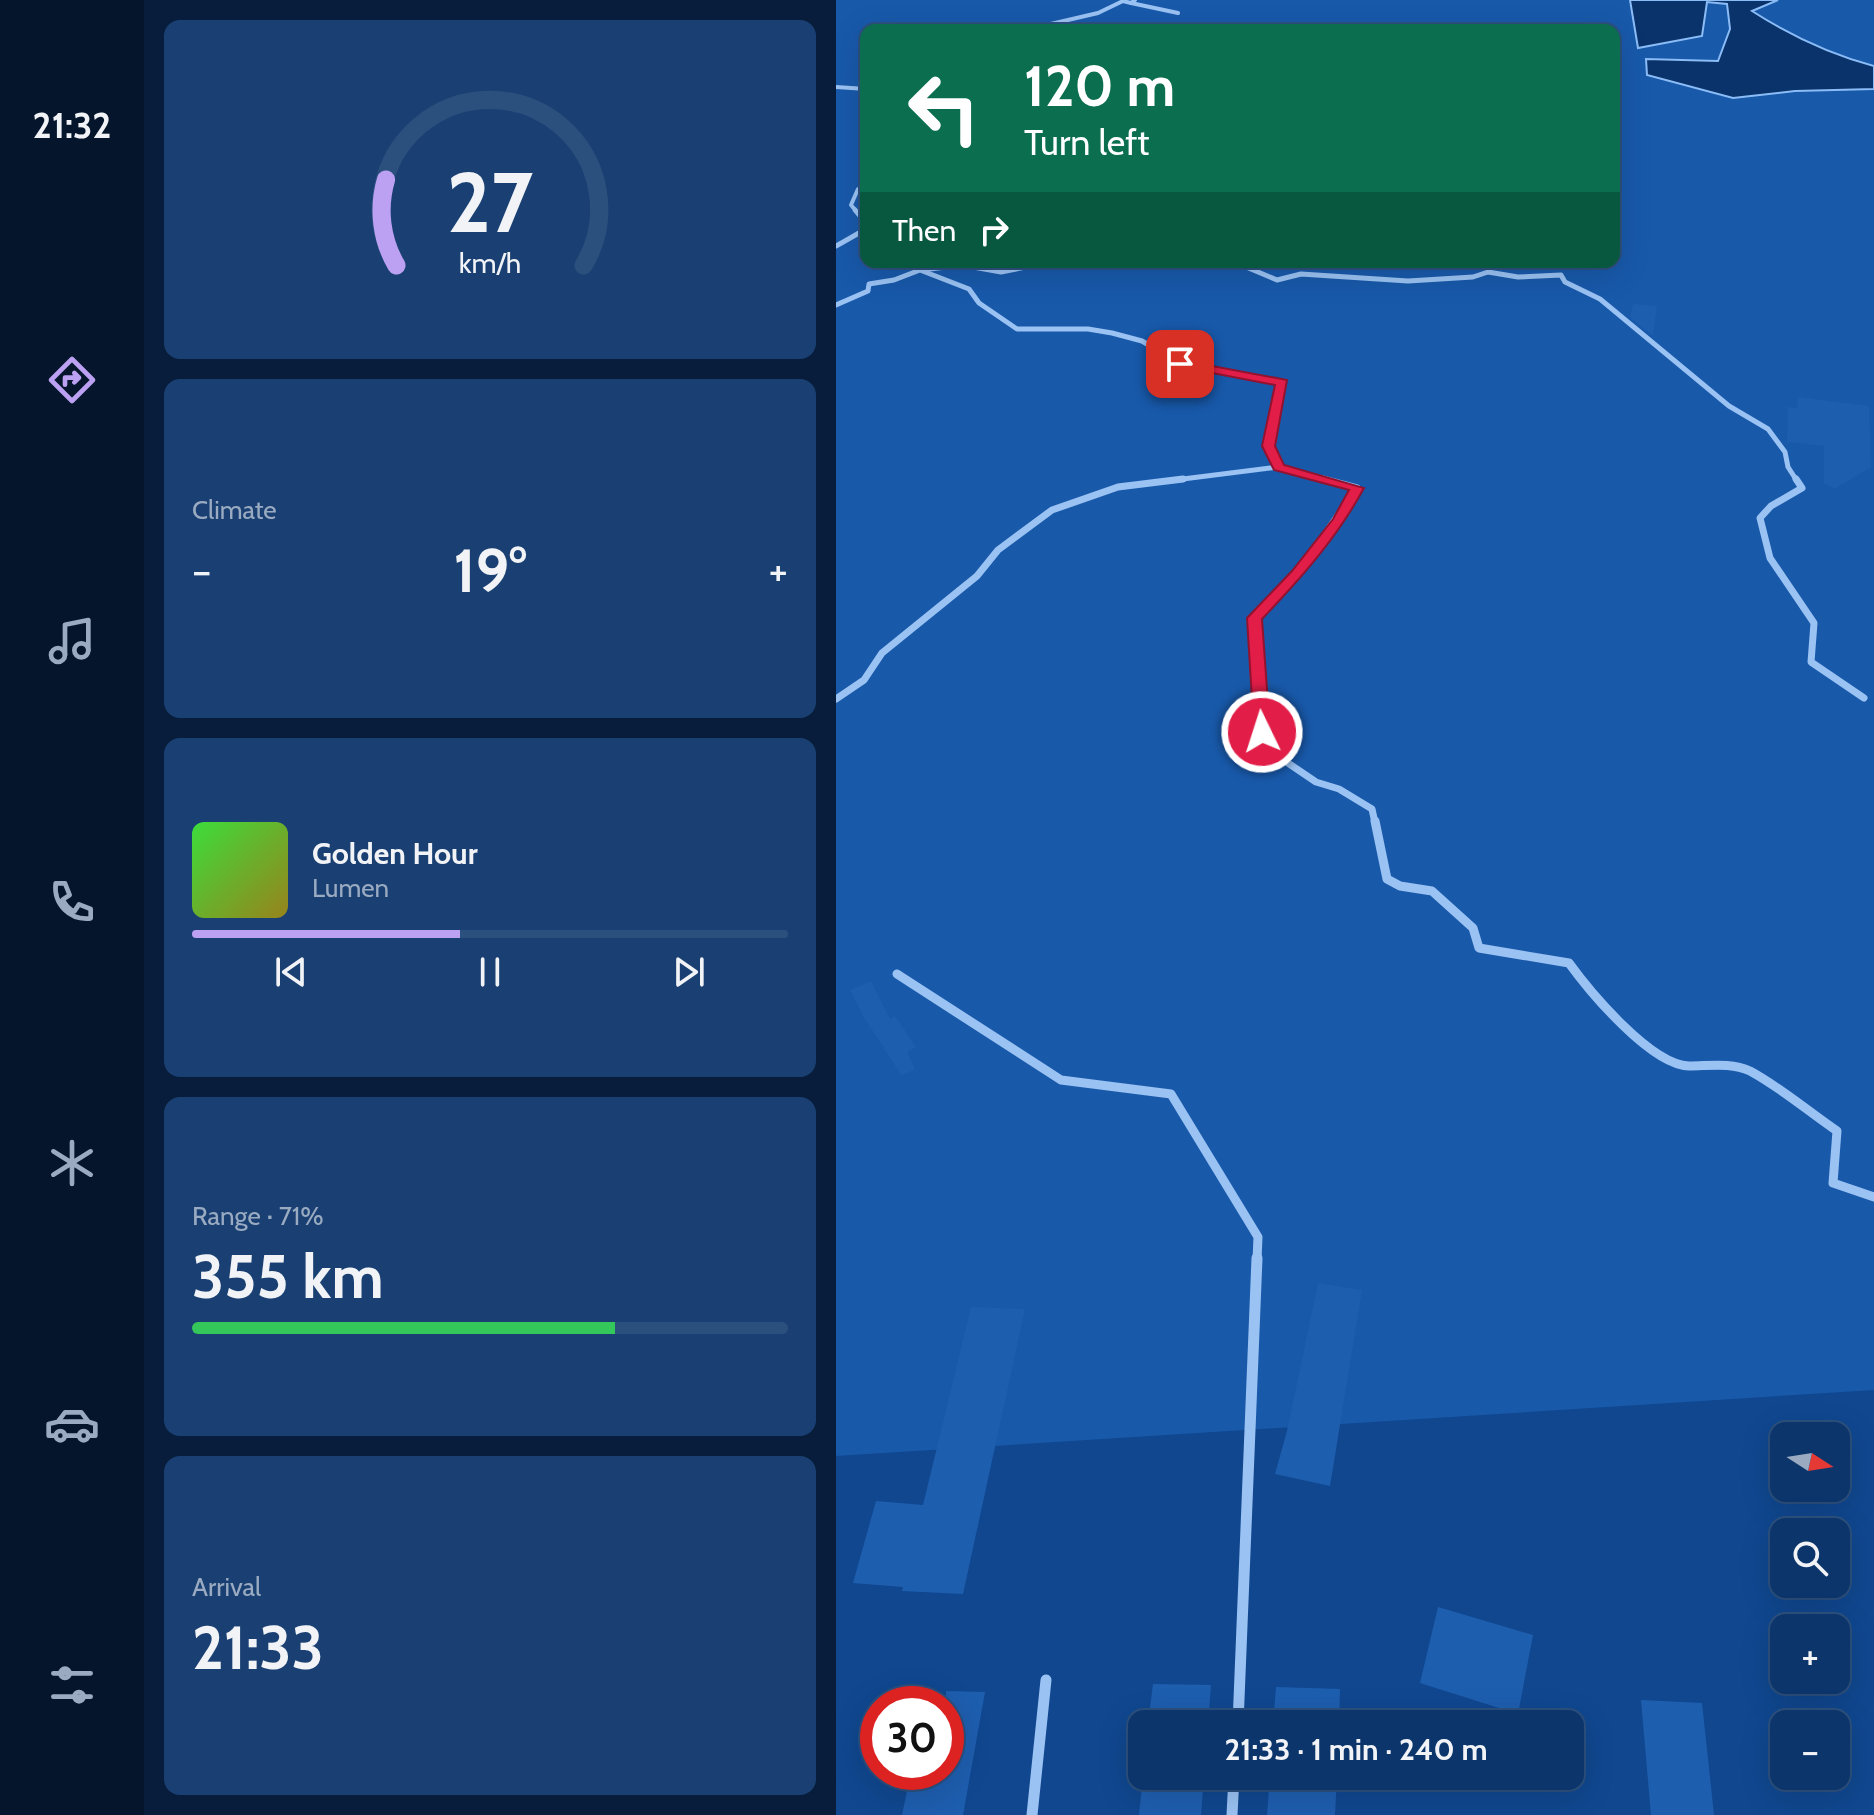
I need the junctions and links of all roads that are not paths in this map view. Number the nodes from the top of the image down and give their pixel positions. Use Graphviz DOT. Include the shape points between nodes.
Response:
graph roads {
  1 [pos="1133,1"];
  2 [pos="1178,13"];
  3 [pos="1051,24"];
  4 [pos="860,84"];
  5 [pos="836,87"];
  6 [pos="848,88"];
  7 [pos="860,89"];
  8 [pos="860,188"];
  9 [pos="860,218"];
  10 [pos="860,230"];
  11 [pos="836,246"];
  12 [pos="937,268"];
  13 [pos="979,268"];
  14 [pos="1021,268"];
  15 [pos="1242,268"];
  16 [pos="920,270"];
  17 [pos="836,305"];
  18 [pos="1278,467"];
  19 [pos="1864,698"];
  20 [pos="836,699"];
  21 [pos="897,974"];
  22 [pos="1874,1197"];
  23 [pos="1046,1680"];
  24 [pos="1239,1710"];
  25 [pos="1233,1790"];
  26 [pos="1032,1815"];
  27 [pos="1232,1815"];
  1 -- 2 [label="street"];
  1 -- 3 [label="street"];
  4 -- 6 [label="street"];
  5 -- 6 [label="street"];
  6 -- 7 [label="street"];
  8 -- 9 [label="street" via="851,205"];
  10 -- 11 [label="street"];
  12 -- 16 [label="street"];
  13 -- 14 [label="street"];
  15 -- 19 [label="street" via="1277,280 1301,274 1408,281 1488,272 1561,275 1600,299 1729,406 1768,429 1785,452 1802,488 1760,518 1770,558 1814,623 1811,662"];
  16 -- 17 [label="street" via="869,284 868,291"];
  16 -- 18 [label="street" via="969,289 979,303 1017,329 1112,333 1142,341 1180,364 1282,383 1268,446"];
  18 -- 20 [label="street" via="1118,487 1052,510 998,550 977,576 882,653 864,680"];
  18 -- 22 [label="street" via="1357,488 1297,574 1254,618 1262,732 1288,763 1372,809 1387,879 1432,891 1473,928 1479,948 1569,963 1597,1001 1658,1054 1687,1066 1707,1063 1748,1070 1837,1131 1833,1183"];
  21 -- 24 [label="street" via="1061,1080 1171,1094 1258,1237"];
  23 -- 26 [label="street"];
  25 -- 27 [label="street"];
}
